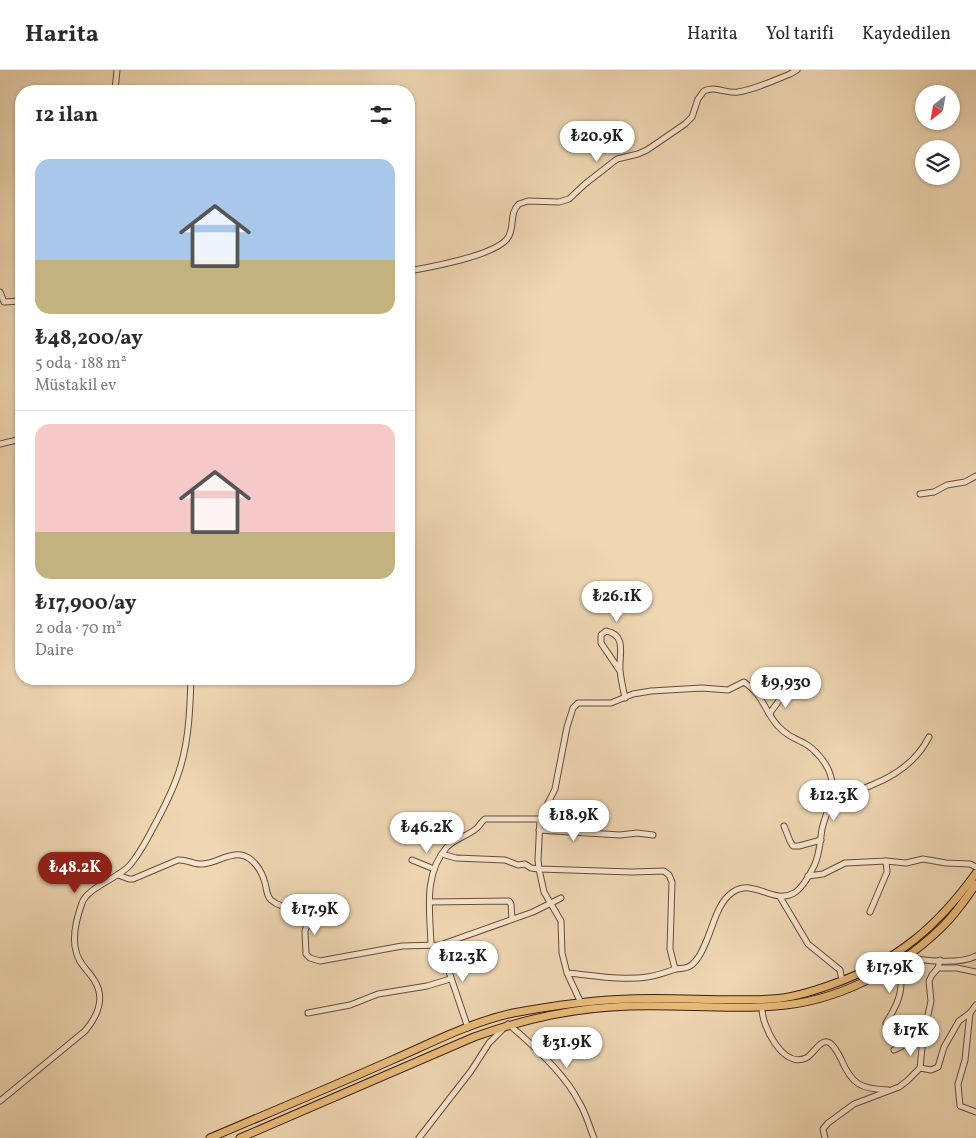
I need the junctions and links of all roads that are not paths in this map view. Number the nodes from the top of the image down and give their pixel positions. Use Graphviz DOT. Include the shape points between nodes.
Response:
graph roads {
  1 [pos="117,70"];
  2 [pos="797,70"];
  3 [pos="116,85"];
  4 [pos="415,270"];
  5 [pos="0,292"];
  6 [pos="15,301"];
  7 [pos="15,441"];
  8 [pos="0,444"];
  9 [pos="976,476"];
  10 [pos="920,494"];
  11 [pos="620,671"];
  12 [pos="191,685"];
  13 [pos="786,691"];
  14 [pos="624,698"];
  15 [pos="770,713"];
  16 [pos="929,737"];
  17 [pos="832,800"];
  18 [pos="540,819"];
  19 [pos="784,826"];
  20 [pos="539,830"];
  21 [pos="653,835"];
  22 [pos="821,840"];
  23 [pos="442,854"];
  24 [pos="412,860"];
  25 [pos="886,861"];
  26 [pos="976,867"];
  27 [pos="434,869"];
  28 [pos="538,869"];
  29 [pos="976,873"];
  30 [pos="118,875"];
  31 [pos="808,876"];
  32 [pos="976,884"];
  33 [pos="780,897"];
  34 [pos="561,898"];
  35 [pos="430,902"];
  36 [pos="550,905"];
  37 [pos="870,912"];
  38 [pos="512,919"];
  39 [pos="431,944"];
  40 [pos="440,945"];
  41 [pos="907,956"];
  42 [pos="976,956"];
  43 [pos="940,960"];
  44 [pos="896,963"];
  45 [pos="938,968"];
  46 [pos="675,969"];
  47 [pos="976,972"];
  48 [pos="567,973"];
  49 [pos="450,979"];
  50 [pos="842,981"];
  51 [pos="581,1002"];
  52 [pos="976,1006"];
  53 [pos="762,1007"];
  54 [pos="308,1013"];
  55 [pos="970,1013"];
  56 [pos="928,1018"];
  57 [pos="886,1023"];
  58 [pos="508,1024"];
  59 [pos="468,1028"];
  60 [pos="894,1050"];
  61 [pos="920,1068"];
  62 [pos="891,1090"];
  63 [pos="0,1101"];
  64 [pos="976,1112"];
  65 [pos="210,1138"];
  66 [pos="240,1138"];
  67 [pos="419,1138"];
  68 [pos="594,1138"];
  69 [pos="825,1138"];
  1 -- 3 [label="street"];
  2 -- 4 [label="street" via="745,91 735,93 712,88 704,91 692,117 685,124 638,154 617,159 569,199 518,204 512,214 510,234 501,245 483,253"];
  5 -- 6 [label="street" via="4,302"];
  7 -- 8 [label="street"];
  9 -- 10 [label="street"];
  11 -- 11 [label="street" via="618,638 613,632 606,631 601,635 601,643"];
  11 -- 14 [label="street"];
  12 -- 30 [label="street" via="188,726 178,776 145,843 130,865"];
  13 -- 15 [label="street"];
  14 -- 15 [label="street" via="650,691 728,690 744,682 753,688"];
  14 -- 18 [label="street" via="611,703 578,703 574,706 555,789"];
  15 -- 17 [label="street" via="783,732 818,754 832,777"];
  16 -- 17 [label="street" via="918,756 902,770"];
  17 -- 22 [label="street"];
  18 -- 20 [label="street"];
  18 -- 23 [label="street" via="484,819 477,827 454,840"];
  19 -- 22 [label="street" via="793,846"];
  20 -- 21 [label="street"];
  20 -- 28 [label="street"];
  22 -- 31 [label="street" via="815,865"];
  23 -- 27 [label="street"];
  23 -- 28 [label="street" via="505,860"];
  24 -- 27 [label="street"];
  25 -- 26 [label="street" via="906,863 923,859"];
  25 -- 31 [label="street" via="845,864 823,874"];
  25 -- 37 [label="street" via="886,872"];
  27 -- 35 [label="street" via="429,884"];
  28 -- 36 [label="street"];
  28 -- 46 [label="street" via="664,870 672,882 670,949"];
  29 -- 50 [label="highway" via="955,901 920,937 890,958"];
  30 -- 39 [label="street" via="133,879 178,860 202,864 226,856 245,856 255,863 272,902 308,912 306,954 310,958 320,960"];
  30 -- 63 [label="street" via="82,901 76,929 75,950 79,961 95,981 100,994 94,1021"];
  31 -- 33 [label="street" via="796,891"];
  32 -- 41 [label="highway" via="941,928"];
  33 -- 46 [label="street" via="744,887 734,892 719,909 698,958 690,967"];
  33 -- 50 [label="street" via="808,944 840,970"];
  34 -- 36 [label="street"];
  35 -- 38 [label="street" via="509,901"];
  35 -- 39 [label="street"];
  36 -- 38 [label="street"];
  36 -- 48 [label="street" via="561,921 562,954"];
  38 -- 40 [label="street"];
  39 -- 40 [label="street"];
  40 -- 49 [label="street"];
  41 -- 43 [label="street"];
  41 -- 44 [label="highway"];
  42 -- 43 [label="street" via="968,960"];
  43 -- 45 [label="street"];
  44 -- 53 [label="highway" via="860,984 821,998"];
  44 -- 57 [label="street" via="902,992"];
  45 -- 47 [label="street"];
  45 -- 56 [label="street" via="929,980 931,1000"];
  46 -- 48 [label="street" via="644,978"];
  48 -- 51 [label="street"];
  49 -- 54 [label="street"];
  49 -- 59 [label="street"];
  50 -- 51 [label="highway" via="799,995 774,999"];
  51 -- 59 [label="highway" via="512,1014"];
  52 -- 55 [label="street"];
  53 -- 58 [label="highway" via="630,1006 577,1011"];
  53 -- 62 [label="street" via="765,1026 790,1058 802,1060 824,1041 829,1042 860,1086"];
  55 -- 61 [label="street" via="959,1021 953,1031 938,1067 931,1070"];
  55 -- 64 [label="street" via="965,1060 957,1089 960,1106"];
  56 -- 60 [label="street" via="916,1036"];
  56 -- 61 [label="street"];
  58 -- 66 [label="highway"];
  58 -- 67 [label="street" via="489,1043"];
  58 -- 68 [label="street" via="543,1055 573,1092"];
  59 -- 65 [label="highway"];
  61 -- 62 [label="street"];
  62 -- 69 [label="street" via="854,1104 828,1123 823,1129"];
}
